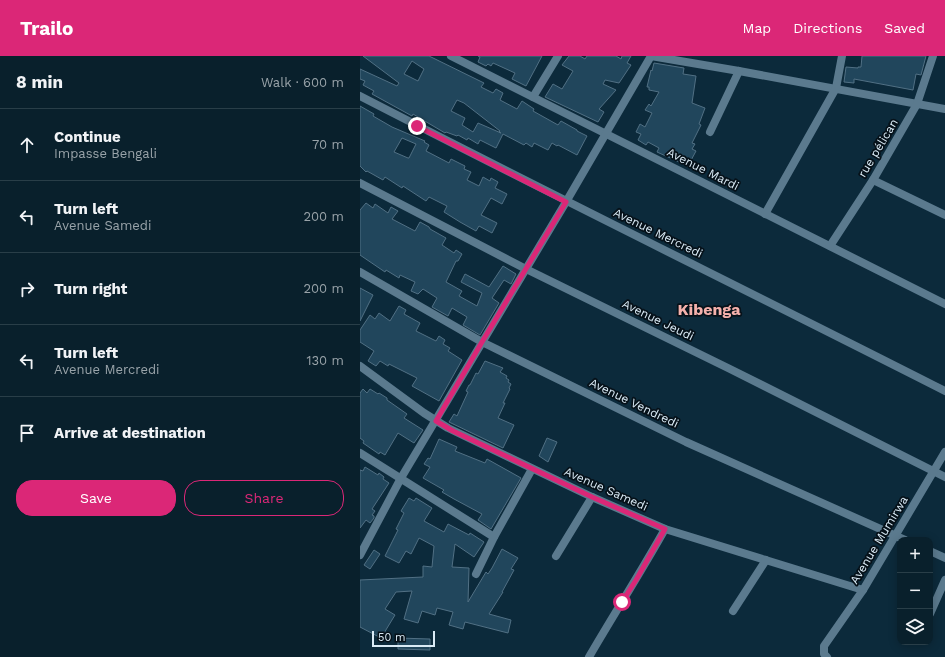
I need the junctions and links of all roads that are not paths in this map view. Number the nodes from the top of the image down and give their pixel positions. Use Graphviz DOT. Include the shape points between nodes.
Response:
graph roads {
  1 [pos="450,56"];
  2 [pos="558,56"];
  3 [pos="651,56"];
  4 [pos="842,56"];
  5 [pos="933,56"];
  6 [pos="739,71"];
  7 [pos="836,88"];
  8 [pos="360,96"];
  9 [pos="533,97"];
  10 [pos="918,104"];
  11 [pos="945,110"];
  12 [pos="710,132"];
  13 [pos="606,134"];
  14 [pos="873,180"];
  15 [pos="360,183"];
  16 [pos="566,202"];
  17 [pos="765,214"];
  18 [pos="945,215"];
  19 [pos="830,246"];
  20 [pos="526,269"];
  21 [pos="360,272"];
  22 [pos="945,304"];
  23 [pos="482,342"];
  24 [pos="360,366"];
  25 [pos="945,391"];
  26 [pos="436,421"];
  27 [pos="945,452"];
  28 [pos="360,453"];
  29 [pos="532,469"];
  30 [pos="933,472"];
  31 [pos="945,477"];
  32 [pos="401,478"];
  33 [pos="592,497"];
  34 [pos="665,529"];
  35 [pos="896,536"];
  36 [pos="494,537"];
  37 [pos="933,552"];
  38 [pos="360,555"];
  39 [pos="556,556"];
  40 [pos="945,558"];
  41 [pos="766,560"];
  42 [pos="476,574"];
  43 [pos="945,580"];
  44 [pos="863,590"];
  45 [pos="932,609"];
  46 [pos="733,611"];
  47 [pos="589,657"];
  48 [pos="827,657"];
  1 -- 9 [label="street, Avenue Mardi"];
  2 -- 9 [label="street"];
  3 -- 6 [label="street"];
  3 -- 13 [label="street"];
  4 -- 7 [label="street"];
  5 -- 10 [label="street, rue pélican"];
  6 -- 7 [label="street"];
  6 -- 12 [label="street"];
  7 -- 10 [label="street"];
  7 -- 17 [label="street"];
  8 -- 16 [label="street, Avenue Mercredi"];
  9 -- 13 [label="street, Avenue Mardi"];
  10 -- 11 [label="street"];
  10 -- 14 [label="street, rue pélican"];
  13 -- 16 [label="street"];
  13 -- 17 [label="street, Avenue Mardi"];
  14 -- 18 [label="street"];
  14 -- 19 [label="street, rue pélican"];
  15 -- 20 [label="street, Avenue Jeudi"];
  16 -- 20 [label="street"];
  16 -- 25 [label="street, Avenue Mercredi"];
  17 -- 19 [label="street, Avenue Mardi"];
  19 -- 22 [label="street, Avenue Mardi"];
  20 -- 23 [label="street"];
  20 -- 30 [label="street, Avenue Jeudi"];
  21 -- 23 [label="street, Avenue Vendredi"];
  23 -- 26 [label="street"];
  23 -- 35 [label="street, Avenue Vendredi" via="686,442"];
  24 -- 26 [label="street, Avenue Samedi"];
  26 -- 29 [label="street, Avenue Samedi"];
  26 -- 32 [label="street"];
  27 -- 30 [label="street, Avenue Mumirwa"];
  28 -- 32 [label="street"];
  29 -- 33 [label="street, Avenue Samedi"];
  29 -- 36 [label="street"];
  30 -- 31 [label="street, Avenue Jeudi"];
  30 -- 35 [label="street, Avenue Mumirwa"];
  32 -- 36 [label="street"];
  32 -- 38 [label="street"];
  33 -- 34 [label="street, Avenue Samedi"];
  33 -- 39 [label="street"];
  34 -- 41 [label="street, Avenue Samedi"];
  34 -- 47 [label="street"];
  35 -- 44 [label="street, Avenue Mumirwa"];
  36 -- 42 [label="street"];
  37 -- 40 [label="street"];
  41 -- 44 [label="street, Avenue Samedi"];
  41 -- 46 [label="street"];
  43 -- 45 [label="street"];
  44 -- 48 [label="street, Avenue Mumirwa" via="824,646 824,654"];
}
